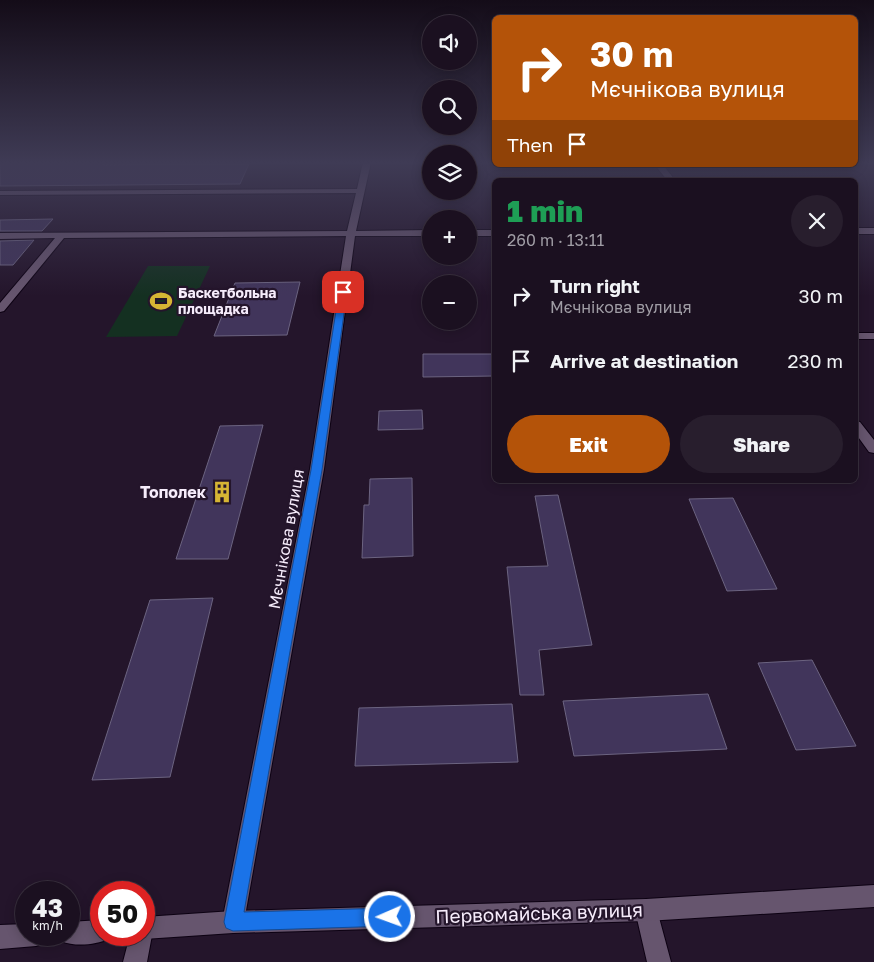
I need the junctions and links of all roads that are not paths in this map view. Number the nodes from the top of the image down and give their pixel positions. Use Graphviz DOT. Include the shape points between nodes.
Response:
graph roads {
  1 [pos="357,207"];
  2 [pos="858,231"];
  3 [pos="874,231"];
  4 [pos="351,233"];
  5 [pos="422,233"];
  6 [pos="477,233"];
  7 [pos="492,233"];
  8 [pos="62,235"];
  9 [pos="0,236"];
  10 [pos="0,309"];
  11 [pos="858,336"];
  12 [pos="874,336"];
  13 [pos="858,428"];
  14 [pos="874,449"];
  15 [pos="872,900"];
  16 [pos="646,910"];
  17 [pos="233,922"];
  18 [pos="155,927"];
  19 [pos="15,937"];
  20 [pos="0,938"];
  21 [pos="139,946"];
  22 [pos="136,962"];
  23 [pos="659,962"];
  1 -- 4 [label="street, Мєчнікова вулиця"];
  2 -- 3 [label="street"];
  4 -- 5 [label="street"];
  4 -- 8 [label="street"];
  4 -- 17 [label="street, Мєчнікова вулиця" via="317,470"];
  6 -- 7 [label="street"];
  8 -- 9 [label="street"];
  8 -- 10 [label="street"];
  11 -- 12 [label="street"];
  13 -- 14 [label="street"];
  15 -- 16 [label="street, Первомайська вулиця"];
  16 -- 17 [label="street, Первомайська вулиця"];
  16 -- 23 [label="street"];
  17 -- 18 [label="street, Первомайська вулиця"];
  19 -- 20 [label="street"];
  21 -- 22 [label="street"];
}
